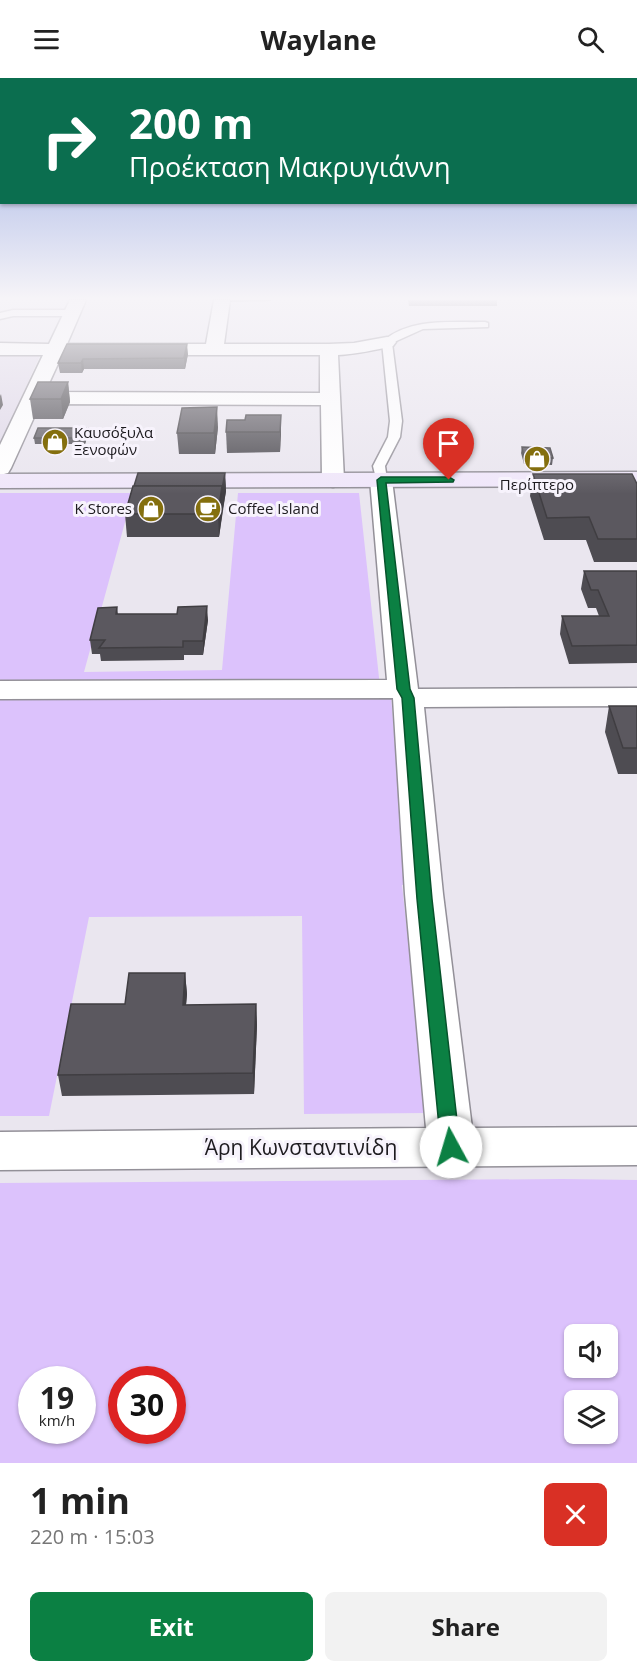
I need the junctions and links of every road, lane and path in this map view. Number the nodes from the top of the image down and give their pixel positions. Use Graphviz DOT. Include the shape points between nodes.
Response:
graph roads {
  1 [pos="49,365"];
  2 [pos="329,365"];
  3 [pos="389,365"];
  4 [pos="32,398"];
  5 [pos="330,399"];
  6 [pos="0,468"];
  7 [pos="333,480"];
  8 [pos="381,480"];
  9 [pos="0,481"];
  10 [pos="635,483"];
  11 [pos="0,690"];
  12 [pos="406,694"];
  13 [pos="637,697"];
  14 [pos="637,1146"];
  15 [pos="451,1147"];
  16 [pos="0,1150"];
  1 -- 4 [label="street"];
  2 -- 5 [label="street"];
  3 -- 8 [label="lane" via="396,426 380,466"];
  4 -- 5 [label="street"];
  4 -- 6 [label="street"];
  5 -- 7 [label="street"];
  7 -- 8 [label="main road"];
  7 -- 9 [label="main road"];
  8 -- 10 [label="main road"];
  8 -- 12 [label="street"];
  11 -- 12 [label="street"];
  12 -- 13 [label="street"];
  12 -- 15 [label="street"];
  14 -- 15 [label="street, Άρη Κωνσταντινίδη"];
  15 -- 16 [label="street, Άρη Κωνσταντινίδη"];
}
